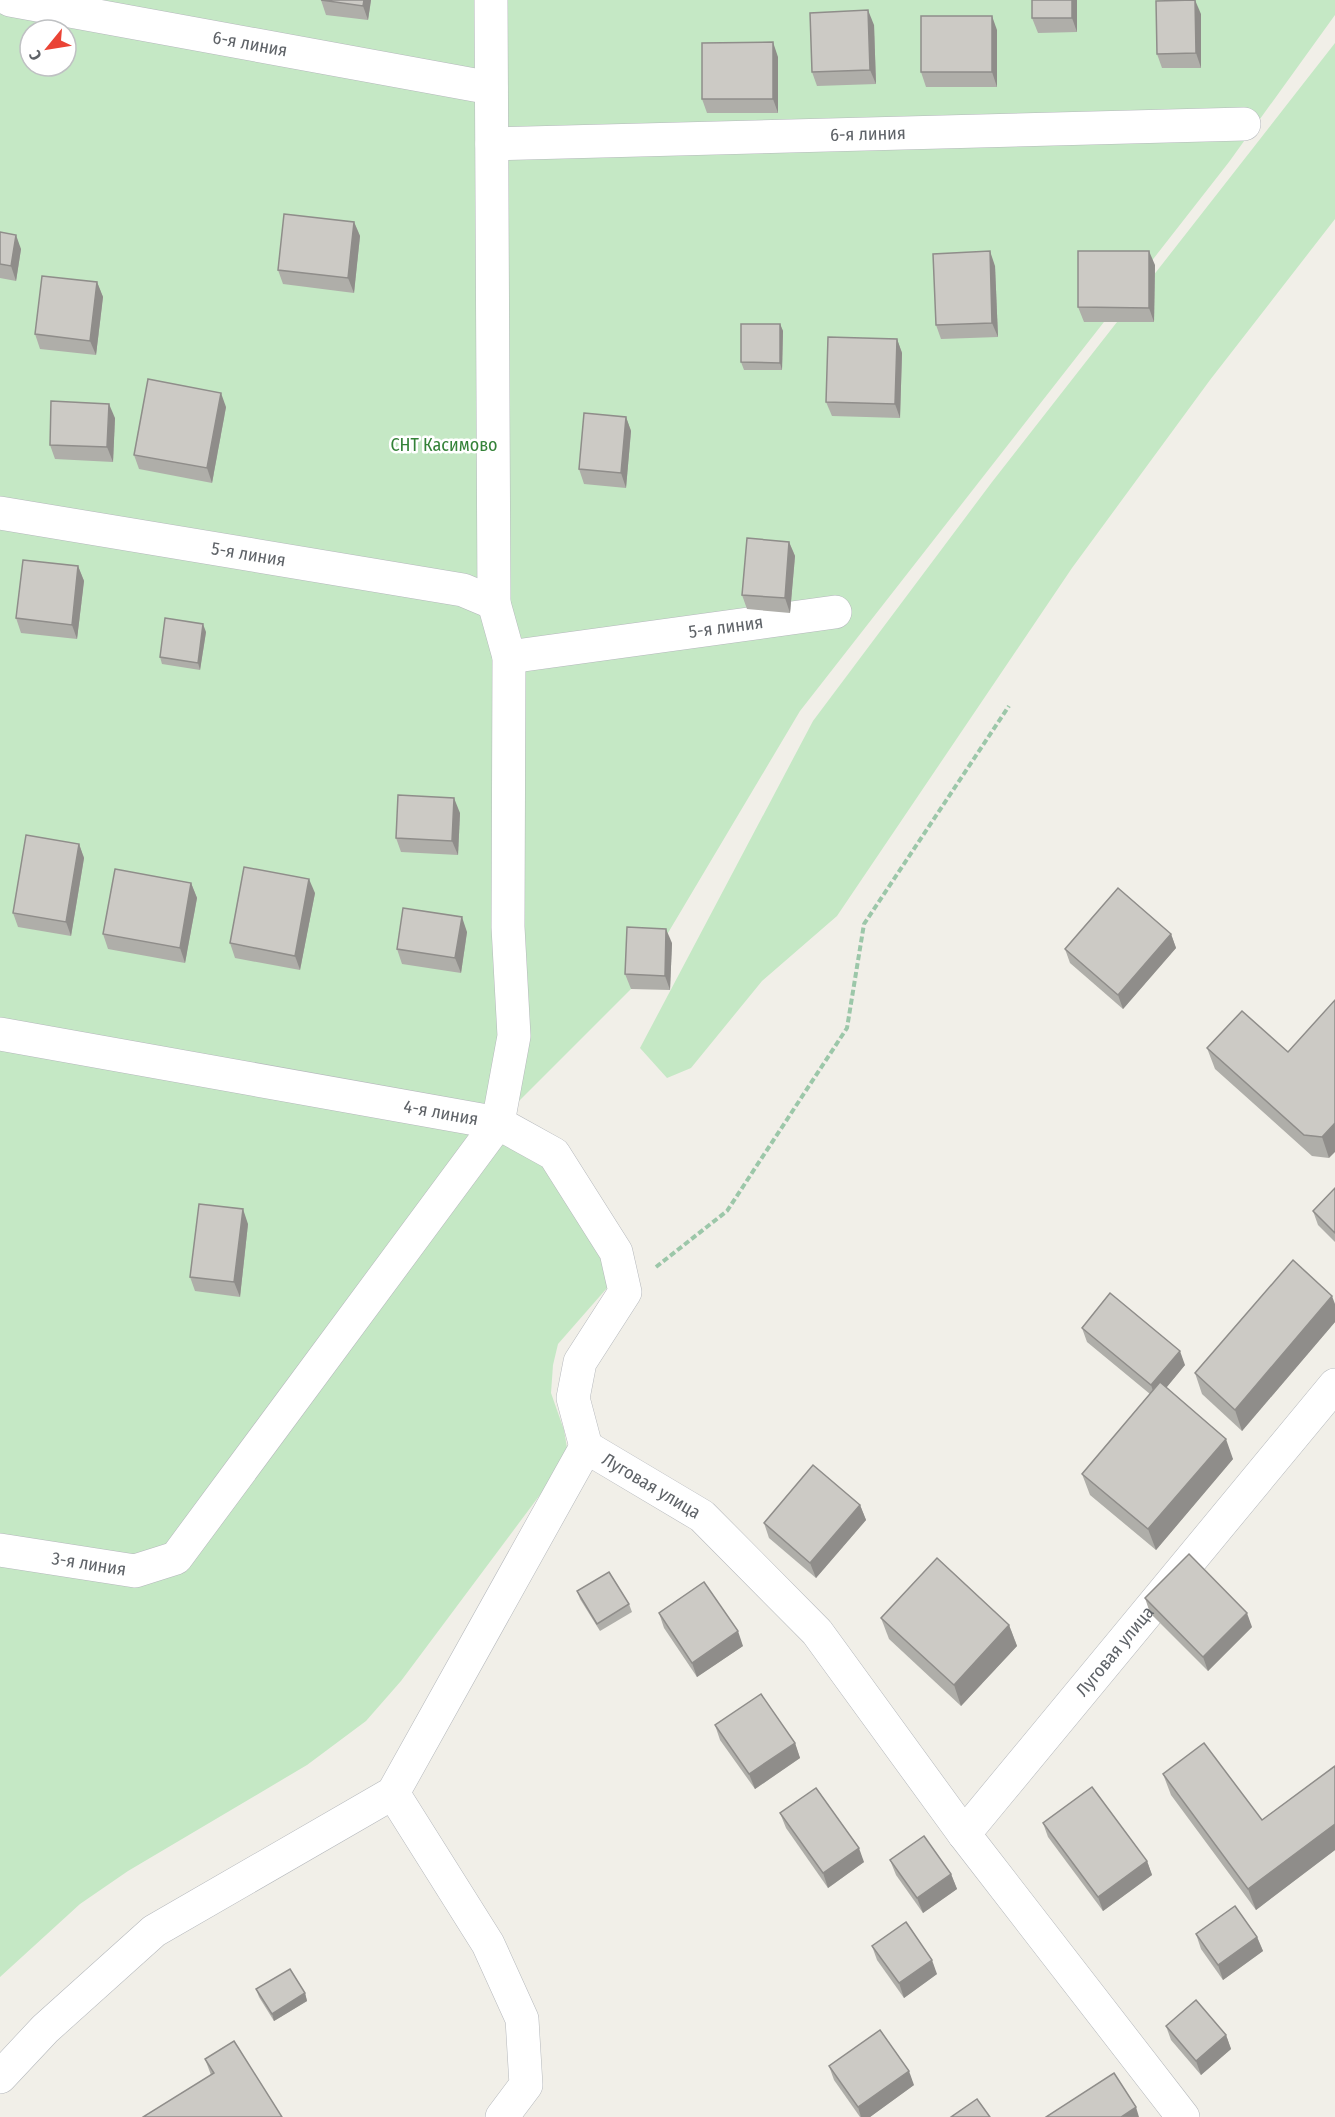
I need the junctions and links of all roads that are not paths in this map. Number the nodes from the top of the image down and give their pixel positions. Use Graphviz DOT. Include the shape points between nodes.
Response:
graph roads {
  1 [pos="10,0"];
  2 [pos="491,0"];
  3 [pos="491,88"];
  4 [pos="1244,124"];
  5 [pos="492,144"];
  6 [pos="0,513"];
  7 [pos="494,603"];
  8 [pos="836,612"];
  9 [pos="509,657"];
  10 [pos="0,1034"];
  11 [pos="498,1123"];
  12 [pos="1335,1385"];
  13 [pos="586,1447"];
  14 [pos="0,1550"];
  15 [pos="393,1794"];
  16 [pos="964,1834"];
  17 [pos="0,2077"];
  18 [pos="502,2117"];
  19 [pos="1183,2117"];
  1 -- 3 [label="street, 6-я линия"];
  2 -- 3 [label="street"];
  3 -- 5 [label="street"];
  4 -- 5 [label="street, 6-я линия"];
  5 -- 7 [label="street"];
  6 -- 7 [label="street, 5-я линия" via="463,590"];
  7 -- 9 [label="street"];
  8 -- 9 [label="street, 5-я линия"];
  9 -- 11 [label="street" via="508,927 514,1036"];
  10 -- 11 [label="street, 4-я линия"];
  11 -- 13 [label="street, 4-я линия" via="554,1154 616,1252 625,1292 580,1362 573,1398"];
  11 -- 14 [label="street, 3-я линия" via="176,1558 135,1571"];
  12 -- 16 [label="street, Луговая улица"];
  13 -- 15 [label="street"];
  13 -- 16 [label="street, Луговая улица" via="702,1516 817,1632"];
  15 -- 17 [label="street" via="154,1931 45,2029"];
  15 -- 18 [label="street" via="488,1944 522,2019 526,2085"];
  16 -- 19 [label="street, Луговая улица"];
}
